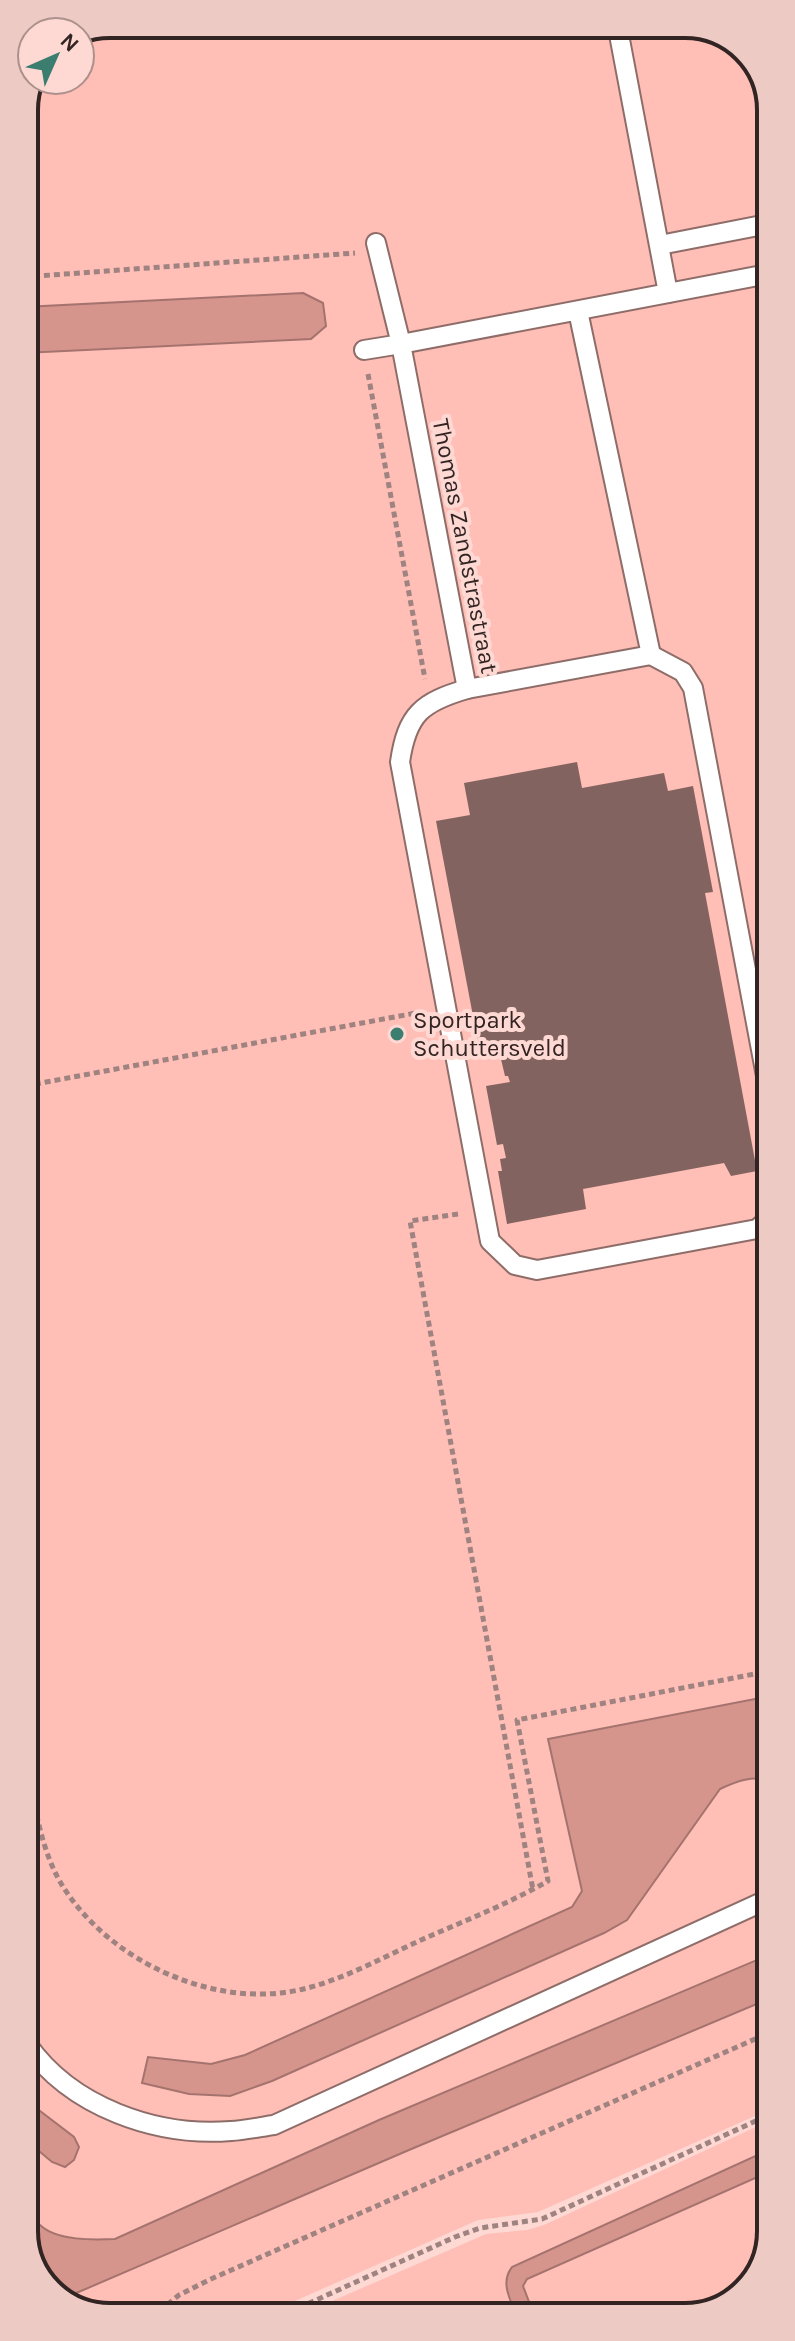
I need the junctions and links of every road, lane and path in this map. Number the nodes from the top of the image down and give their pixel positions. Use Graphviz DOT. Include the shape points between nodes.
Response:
graph roads {
  1 [pos="620,38"];
  2 [pos="757,226"];
  3 [pos="660,245"];
  4 [pos="378,247"];
  5 [pos="38,276"];
  6 [pos="757,276"];
  7 [pos="668,293"];
  8 [pos="578,311"];
  9 [pos="401,344"];
  10 [pos="364,350"];
  11 [pos="651,655"];
  12 [pos="467,689"];
  13 [pos="427,703"];
  14 [pos="447,1007"];
  15 [pos="757,1028"];
  16 [pos="38,1084"];
  17 [pos="483,1210"];
  18 [pos="757,1229"];
  19 [pos="757,1674"];
  20 [pos="517,1720"];
  21 [pos="502,1722"];
  22 [pos="38,1808"];
  23 [pos="533,1890"];
  24 [pos="757,1904"];
  25 [pos="757,2038"];
  26 [pos="38,2060"];
  27 [pos="757,2120"];
  28 [pos="169,2303"];
  29 [pos="310,2303"];
  1 -- 3 [label="lane"];
  2 -- 3 [label="lane"];
  3 -- 7 [label="lane"];
  4 -- 5 [label="path"];
  4 -- 9 [label="lane, Thomas Zandstrastraat"];
  6 -- 7 [label="lane"];
  7 -- 8 [label="lane"];
  8 -- 9 [label="lane"];
  8 -- 11 [label="lane"];
  9 -- 10 [label="lane"];
  9 -- 12 [label="lane, Thomas Zandstrastraat"];
  10 -- 13 [label="path"];
  11 -- 12 [label="lane, Thomas Zandstrastraat"];
  11 -- 15 [label="lane" via="683,672 693,688"];
  12 -- 13 [label="lane"];
  13 -- 14 [label="lane" via="403,741 400,762"];
  14 -- 16 [label="path"];
  14 -- 17 [label="lane"];
  17 -- 18 [label="lane" via="490,1241 515,1265 537,1270"];
  17 -- 21 [label="path" via="410,1221"];
  19 -- 20 [label="path"];
  20 -- 21 [label="path"];
  20 -- 23 [label="path" via="548,1881"];
  21 -- 23 [label="path"];
  22 -- 23 [label="path" via="48,1852 77,1907 135,1957 204,1986 264,1993 308,1987"];
  24 -- 26 [label="lane" via="274,2125 229,2132 137,2121 64,2084"];
  25 -- 28 [label="path" via="211,2279"];
  27 -- 29 [label="path" via="542,2219 455,2237"];
}
